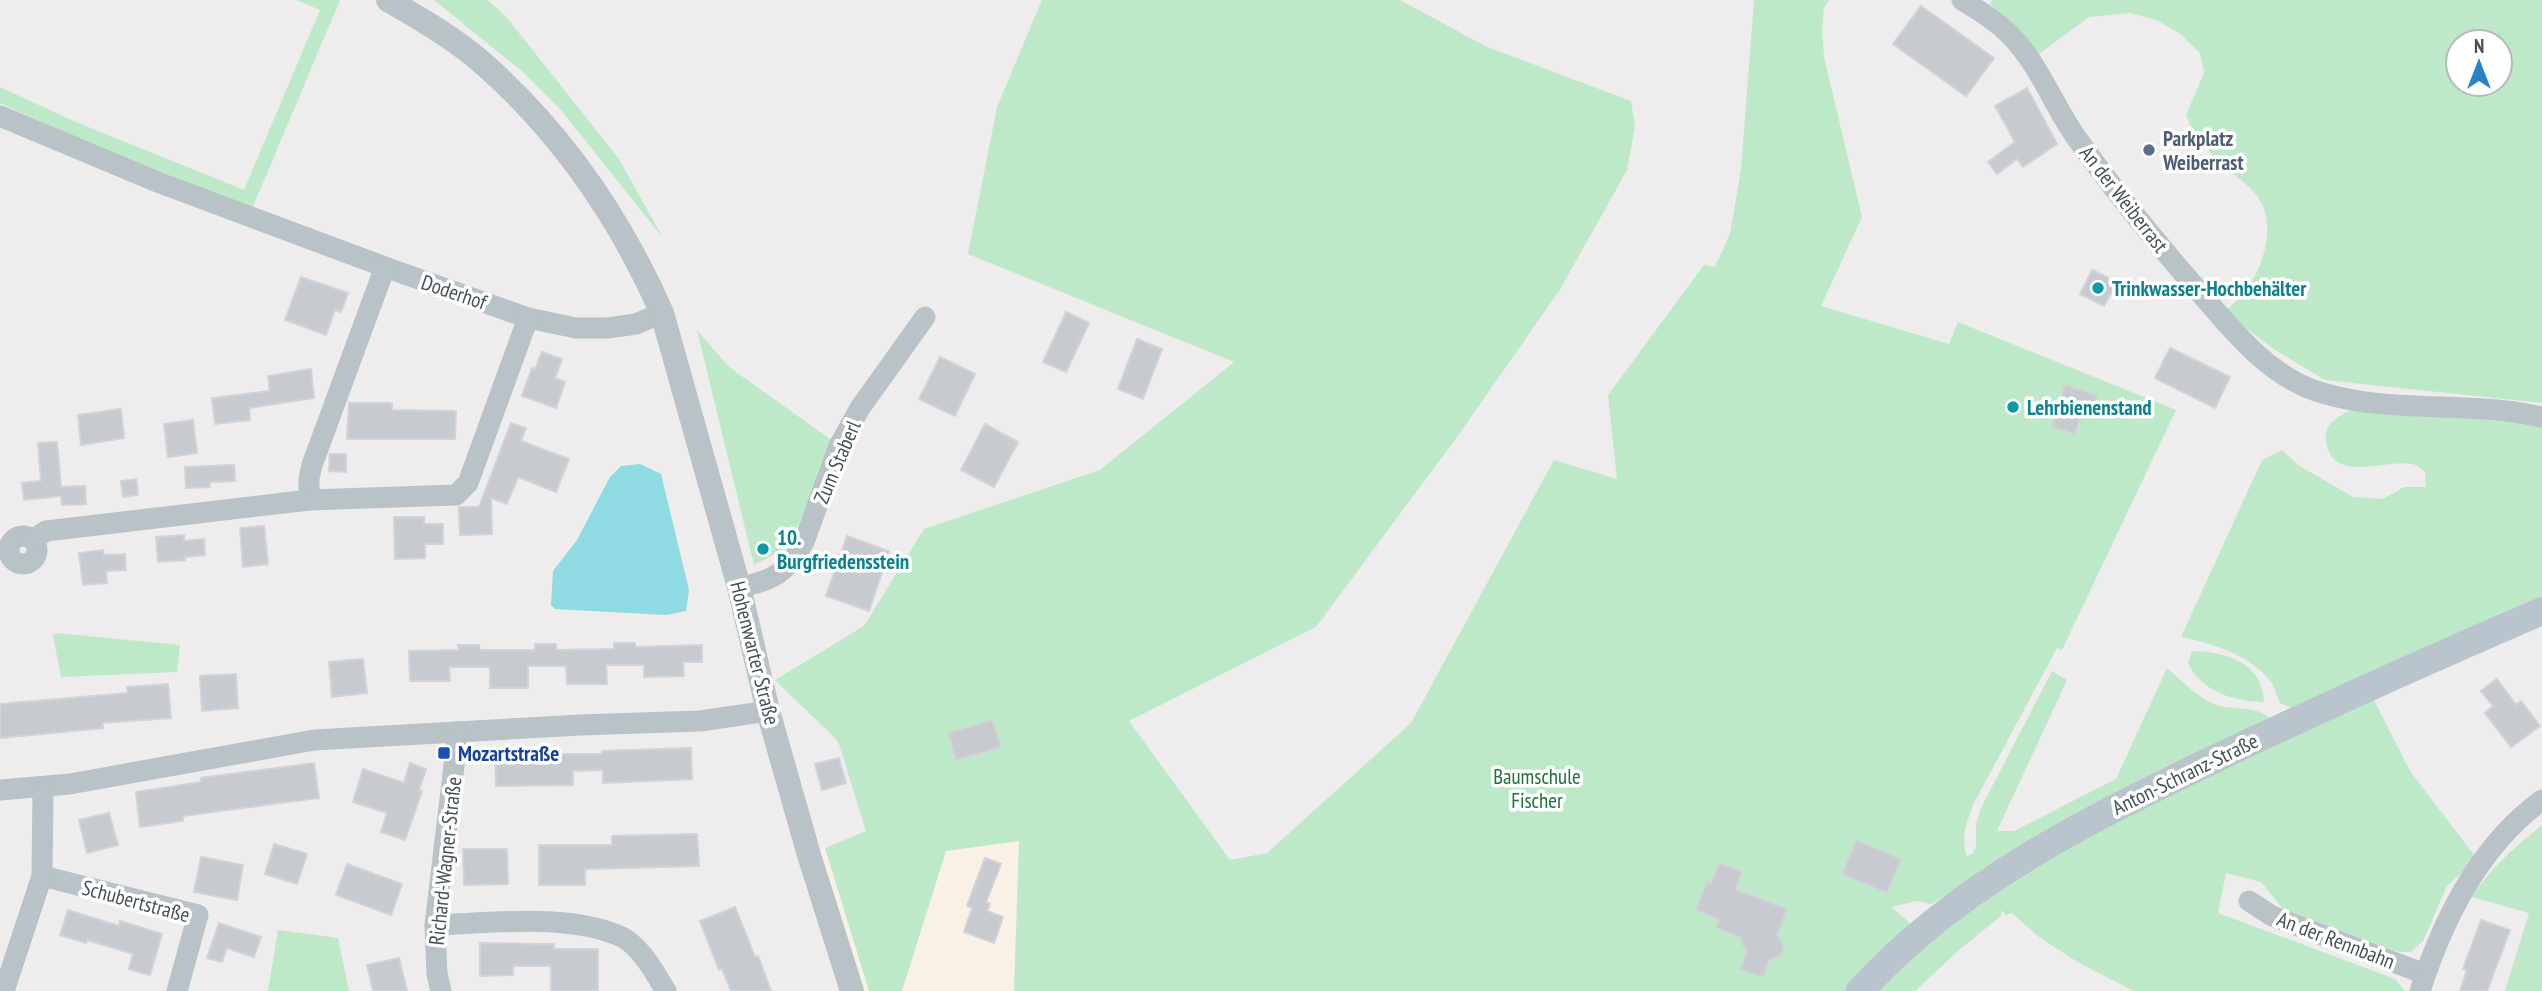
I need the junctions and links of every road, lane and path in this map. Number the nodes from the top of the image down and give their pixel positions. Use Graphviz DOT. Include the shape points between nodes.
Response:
graph roads {
  1 [pos="388,0"];
  2 [pos="1962,0"];
  3 [pos="0,116"];
  4 [pos="385,267"];
  5 [pos="662,313"];
  6 [pos="925,317"];
  7 [pos="528,318"];
  8 [pos="2542,417"];
  9 [pos="309,500"];
  10 [pos="6,561"];
  11 [pos="739,587"];
  12 [pos="2542,611"];
  13 [pos="768,711"];
  14 [pos="458,732"];
  15 [pos="43,787"];
  16 [pos="0,790"];
  17 [pos="2542,800"];
  18 [pos="42,876"];
  19 [pos="2249,901"];
  20 [pos="435,925"];
  21 [pos="2422,983"];
  22 [pos="4,991"];
  23 [pos="177,991"];
  24 [pos="440,991"];
  25 [pos="666,991"];
  26 [pos="852,991"];
  27 [pos="1860,991"];
  1 -- 5 [label="street, Hohenwarter Straße" via="485,65 540,120 588,181 630,248"];
  2 -- 8 [label="street, An der Weiberrast" via="1991,17 2012,37 2031,60 2076,138 2158,244 2234,332 2284,376 2316,391 2373,403 2485,408"];
  3 -- 4 [label="street, Doderhof" via="74,149"];
  4 -- 7 [label="street, Doderhof"];
  4 -- 9 [label="street" via="312,465"];
  5 -- 7 [label="street, Doderhof" via="636,324 608,328 576,328"];
  5 -- 11 [label="street, Hohenwarter Straße"];
  6 -- 11 [label="street, Zum Staberl" via="860,408 839,446 796,557 774,578"];
  7 -- 9 [label="street" via="461,492 449,497"];
  9 -- 10 [label="street" via="46,531 33,540 37,552 33,560 24,564"];
  11 -- 13 [label="street, Hohenwarter Straße"];
  12 -- 27 [label="main road, Anton-Schranz-Straße" via="2292,722 2100,815 1961,902"];
  13 -- 14 [label="street" via="700,721"];
  13 -- 26 [label="street, Hohenwarter Straße"];
  14 -- 15 [label="street" via="290,743"];
  14 -- 20 [label="street, Richard-Wagner-Straße"];
  15 -- 16 [label="street"];
  15 -- 18 [label="street"];
  17 -- 21 [label="street, An der Rennbahn" via="2474,872"];
  18 -- 22 [label="street"];
  18 -- 23 [label="street, Schubertstraße" via="198,915"];
  19 -- 21 [label="street, An der Rennbahn" via="2272,916"];
  20 -- 24 [label="street, Richard-Wagner-Straße"];
  20 -- 25 [label="street" via="555,923 599,930 624,938"];
}
